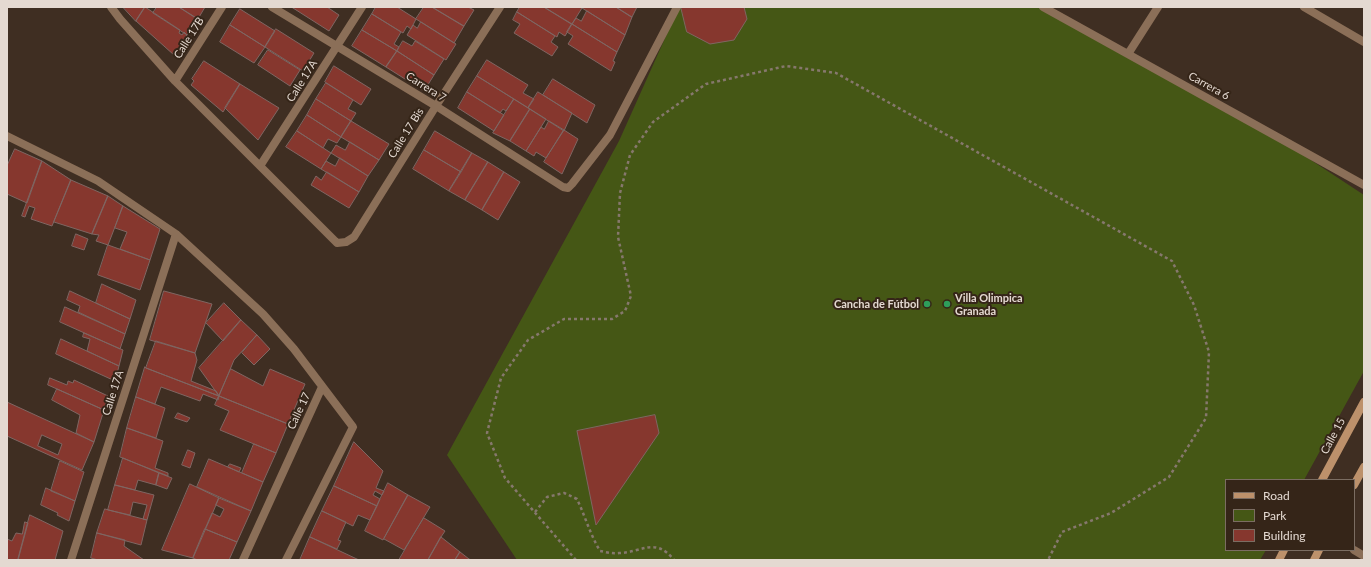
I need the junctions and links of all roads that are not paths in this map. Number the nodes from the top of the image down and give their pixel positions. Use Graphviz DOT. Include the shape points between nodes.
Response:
graph roads {
  1 [pos="111,7"];
  2 [pos="222,7"];
  3 [pos="272,7"];
  4 [pos="362,7"];
  5 [pos="500,7"];
  6 [pos="677,7"];
  7 [pos="1043,7"];
  8 [pos="1158,7"];
  9 [pos="1304,7"];
  10 [pos="1364,42"];
  11 [pos="337,46"];
  12 [pos="1128,54"];
  13 [pos="175,81"];
  14 [pos="436,106"];
  15 [pos="7,136"];
  16 [pos="260,166"];
  17 [pos="1364,185"];
  18 [pos="176,234"];
  19 [pos="322,387"];
  20 [pos="1364,402"];
  21 [pos="1364,467"];
  22 [pos="1323,479"];
  23 [pos="1355,483"];
  24 [pos="1284,551"];
  25 [pos="1318,551"];
  26 [pos="1355,551"];
  27 [pos="1364,556"];
  28 [pos="71,560"];
  29 [pos="243,560"];
  30 [pos="286,560"];
  31 [pos="1279,560"];
  32 [pos="1314,560"];
  1 -- 13 [label="street"];
  2 -- 13 [label="street, Calle 17B"];
  3 -- 11 [label="street, Carrera 7"];
  4 -- 11 [label="street, Calle 17A"];
  5 -- 14 [label="street, Calle 17 Bis"];
  6 -- 14 [label="street, Carrera 7" via="610,135 568,188"];
  7 -- 12 [label="street, Carrera 6"];
  8 -- 12 [label="street"];
  9 -- 10 [label="street"];
  11 -- 14 [label="street, Carrera 7"];
  11 -- 16 [label="street, Calle 17A"];
  12 -- 17 [label="street, Carrera 6"];
  13 -- 16 [label="street"];
  14 -- 16 [label="street, Calle 17 Bis" via="354,237 346,242 337,243"];
  15 -- 18 [label="street" via="98,181"];
  18 -- 19 [label="street" via="263,314 294,349"];
  18 -- 28 [label="street, Calle 17A"];
  19 -- 29 [label="street, Calle 17"];
  19 -- 30 [label="street, Calle 17" via="353,427"];
  20 -- 22 [label="street, Calle 15"];
  21 -- 23 [label="street"];
  24 -- 31 [label="street"];
  25 -- 32 [label="street"];
  26 -- 27 [label="street"];
}
